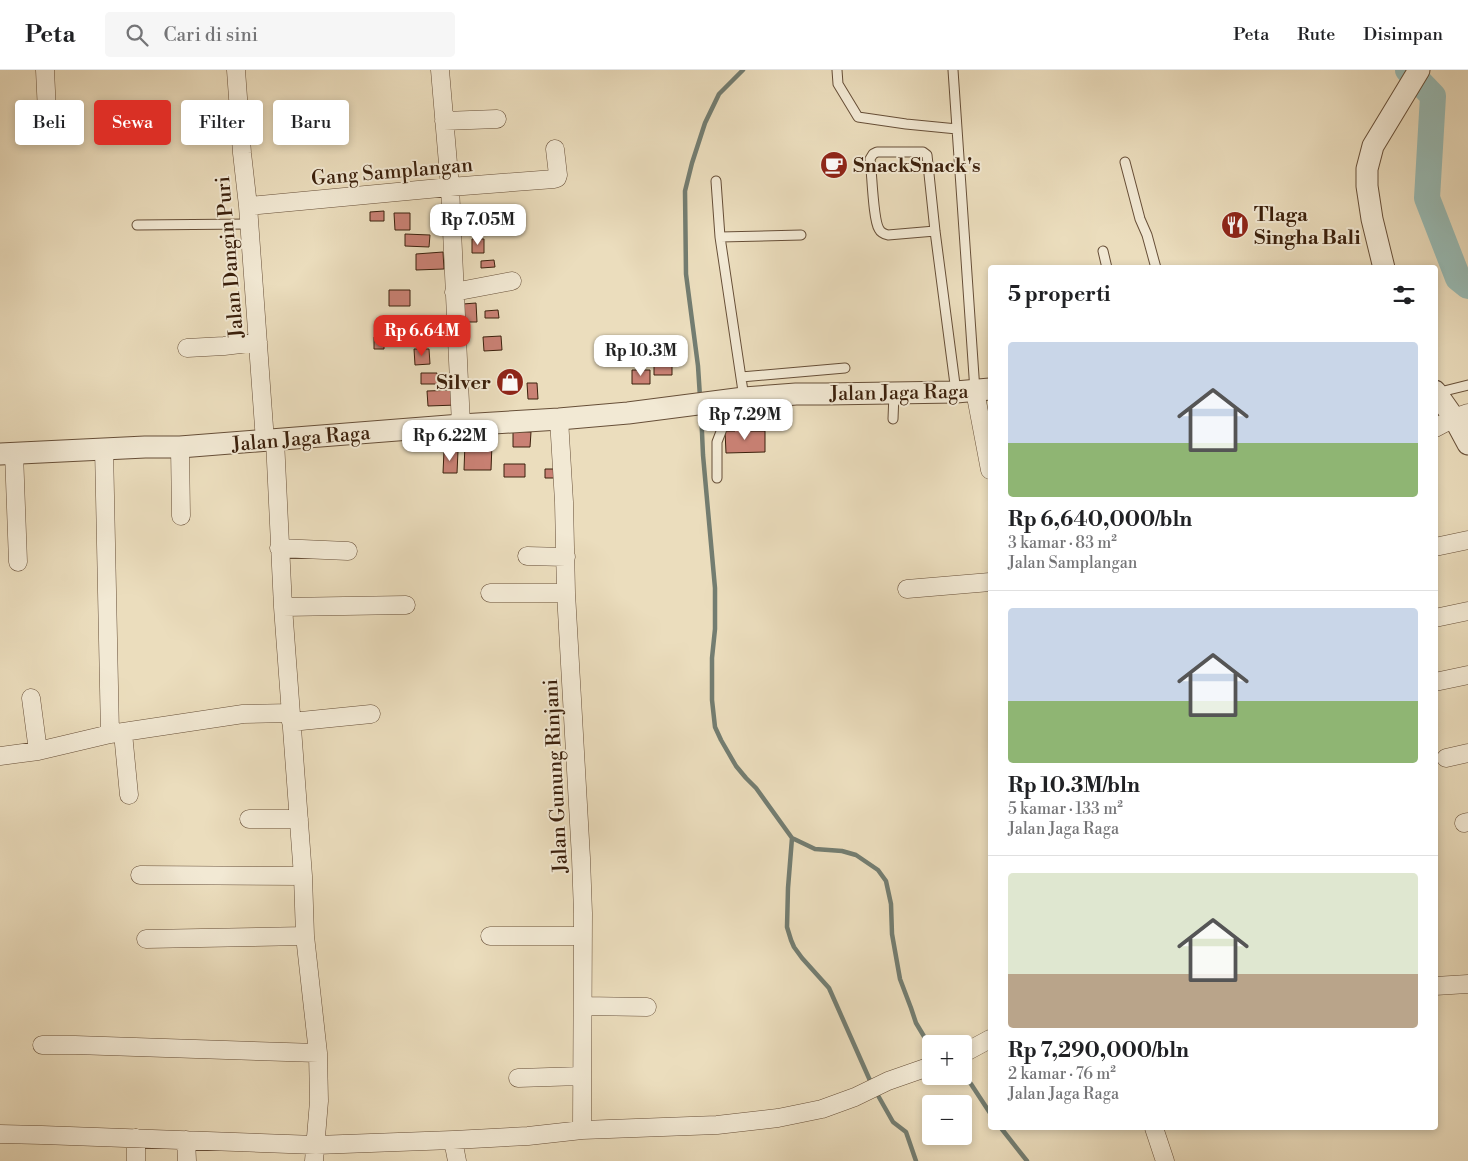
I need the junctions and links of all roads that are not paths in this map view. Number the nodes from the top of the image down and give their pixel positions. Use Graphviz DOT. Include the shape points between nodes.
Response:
graph roads {
  1 [pos="45,70"];
  2 [pos="236,70"];
  3 [pos="440,70"];
  4 [pos="837,70"];
  5 [pos="953,70"];
  6 [pos="1419,70"];
  7 [pos="46,100"];
  8 [pos="497,119"];
  9 [pos="444,121"];
  10 [pos="957,128"];
  11 [pos="556,149"];
  12 [pos="1125,162"];
  13 [pos="716,181"];
  14 [pos="450,187"];
  15 [pos="248,206"];
  16 [pos="249,224"];
  17 [pos="137,225"];
  18 [pos="935,231"];
  19 [pos="801,235"];
  20 [pos="720,238"];
  21 [pos="1104,251"];
  22 [pos="1106,265"];
  23 [pos="1155,265"];
  24 [pos="1383,265"];
  25 [pos="512,281"];
  26 [pos="454,292"];
  27 [pos="258,342"];
  28 [pos="187,348"];
  29 [pos="845,368"];
  30 [pos="740,377"];
  31 [pos="1468,385"];
  32 [pos="974,391"];
  33 [pos="894,392"];
  34 [pos="1438,392"];
  35 [pos="1438,395"];
  36 [pos="733,400"];
  37 [pos="559,419"];
  38 [pos="893,419"];
  39 [pos="461,425"];
  40 [pos="1438,428"];
  41 [pos="1464,429"];
  42 [pos="270,440"];
  43 [pos="180,447"];
  44 [pos="104,448"];
  45 [pos="7,453"];
  46 [pos="988,460"];
  47 [pos="717,478"];
  48 [pos="181,516"];
  49 [pos="1468,540"];
  50 [pos="1438,547"];
  51 [pos="279,548"];
  52 [pos="348,550"];
  53 [pos="527,556"];
  54 [pos="566,557"];
  55 [pos="18,562"];
  56 [pos="988,582"];
  57 [pos="907,589"];
  58 [pos="490,593"];
  59 [pos="566,593"];
  60 [pos="406,605"];
  61 [pos="283,607"];
  62 [pos="1468,610"];
  63 [pos="1438,617"];
  64 [pos="1468,675"];
  65 [pos="1438,681"];
  66 [pos="31,698"];
  67 [pos="371,714"];
  68 [pos="291,718"];
  69 [pos="116,733"];
  70 [pos="38,751"];
  71 [pos="1468,753"];
  72 [pos="0,756"];
  73 [pos="1446,758"];
  74 [pos="129,795"];
  75 [pos="249,819"];
  76 [pos="298,819"];
  77 [pos="140,875"];
  78 [pos="302,876"];
  79 [pos="305,936"];
  80 [pos="490,936"];
  81 [pos="583,936"];
  82 [pos="146,938"];
  83 [pos="1468,984"];
  84 [pos="1438,986"];
  85 [pos="583,1006"];
  86 [pos="647,1007"];
  87 [pos="988,1040"];
  88 [pos="42,1045"];
  89 [pos="972,1049"];
  90 [pos="318,1053"];
  91 [pos="922,1069"];
  92 [pos="581,1076"];
  93 [pos="518,1078"];
  94 [pos="582,1130"];
  95 [pos="1155,1130"];
  96 [pos="0,1134"];
  97 [pos="136,1138"];
  98 [pos="186,1140"];
  99 [pos="453,1140"];
  100 [pos="315,1153"];
  101 [pos="136,1161"];
  102 [pos="187,1161"];
  103 [pos="457,1161"];
  104 [pos="1165,1161"];
  1 -- 7 [label="street"];
  2 -- 15 [label="street, Jalan Dangin Puri"];
  3 -- 9 [label="street"];
  4 -- 10 [label="lane" via="838,84 858,118"];
  5 -- 10 [label="lane"];
  6 -- 24 [label="street" via="1373,146 1367,169 1372,219"];
  8 -- 9 [label="street"];
  9 -- 14 [label="street"];
  10 -- 32 [label="lane"];
  11 -- 14 [label="street, Gang Samplangan" via="557,178"];
  12 -- 23 [label="lane"];
  13 -- 20 [label="lane"];
  14 -- 15 [label="street, Gang Samplangan"];
  14 -- 26 [label="street"];
  15 -- 16 [label="street, Jalan Dangin Puri"];
  16 -- 17 [label="lane"];
  16 -- 27 [label="street, Jalan Dangin Puri"];
  18 -- 18 [label="lane" via="927,155 923,152 873,154 870,159 880,231 888,235"];
  18 -- 32 [label="lane"];
  19 -- 20 [label="lane"];
  20 -- 30 [label="lane"];
  21 -- 22 [label="lane"];
  25 -- 26 [label="street"];
  26 -- 39 [label="street"];
  27 -- 28 [label="street"];
  27 -- 42 [label="street, Jalan Dangin Puri"];
  29 -- 30 [label="lane"];
  30 -- 36 [label="lane"];
  31 -- 34 [label="lane"];
  32 -- 33 [label="street, Jalan Jaga Raga"];
  32 -- 46 [label="street"];
  33 -- 36 [label="street, Jalan Jaga Raga" via="796,394"];
  33 -- 38 [label="lane"];
  35 -- 41 [label="street"];
  36 -- 37 [label="street, Jalan Jaga Raga"];
  36 -- 47 [label="lane" via="717,442"];
  37 -- 39 [label="street, Jalan Jaga Raga"];
  37 -- 54 [label="street, Jalan Gunung Rinjani"];
  39 -- 42 [label="street, Jalan Jaga Raga"];
  40 -- 41 [label="street"];
  42 -- 43 [label="street, Jalan Jaga Raga"];
  42 -- 51 [label="street, Jalan Dangin Puri"];
  43 -- 44 [label="street, Jalan Jaga Raga"];
  43 -- 48 [label="street"];
  44 -- 45 [label="street, Jalan Jaga Raga"];
  44 -- 69 [label="street"];
  45 -- 55 [label="street"];
  49 -- 50 [label="street"];
  51 -- 52 [label="street"];
  51 -- 61 [label="street, Jalan Dangin Puri"];
  53 -- 54 [label="street"];
  54 -- 59 [label="street, Jalan Gunung Rinjani"];
  56 -- 57 [label="street"];
  58 -- 59 [label="street"];
  59 -- 81 [label="street, Jalan Gunung Rinjani"];
  60 -- 61 [label="street"];
  61 -- 68 [label="street, Jalan Dangin Puri"];
  62 -- 63 [label="street"];
  64 -- 65 [label="street"];
  66 -- 70 [label="street"];
  67 -- 68 [label="street"];
  68 -- 69 [label="street" via="243,714"];
  68 -- 76 [label="street, Jalan Dangin Puri"];
  69 -- 70 [label="street"];
  69 -- 74 [label="street"];
  70 -- 72 [label="street"];
  71 -- 73 [label="street"];
  75 -- 76 [label="street"];
  76 -- 78 [label="street, Jalan Dangin Puri"];
  77 -- 78 [label="street"];
  78 -- 79 [label="street, Jalan Dangin Puri"];
  79 -- 82 [label="street"];
  79 -- 90 [label="street, Jalan Dangin Puri"];
  80 -- 81 [label="street"];
  81 -- 85 [label="street, Jalan Gunung Rinjani"];
  83 -- 84 [label="street"];
  85 -- 86 [label="street"];
  85 -- 92 [label="street, Jalan Gunung Rinjani"];
  87 -- 89 [label="street"];
  88 -- 90 [label="street"];
  90 -- 100 [label="street, Jalan Dangin Puri"];
  91 -- 94 [label="street" via="822,1109 778,1118 717,1125"];
  92 -- 93 [label="street"];
  92 -- 94 [label="street, Jalan Gunung Rinjani"];
  94 -- 99 [label="street"];
  95 -- 104 [label="street"];
  96 -- 97 [label="street"];
  97 -- 98 [label="street"];
  97 -- 101 [label="street"];
  98 -- 100 [label="street"];
  98 -- 102 [label="street"];
  99 -- 100 [label="street"];
  99 -- 103 [label="street"];
}
